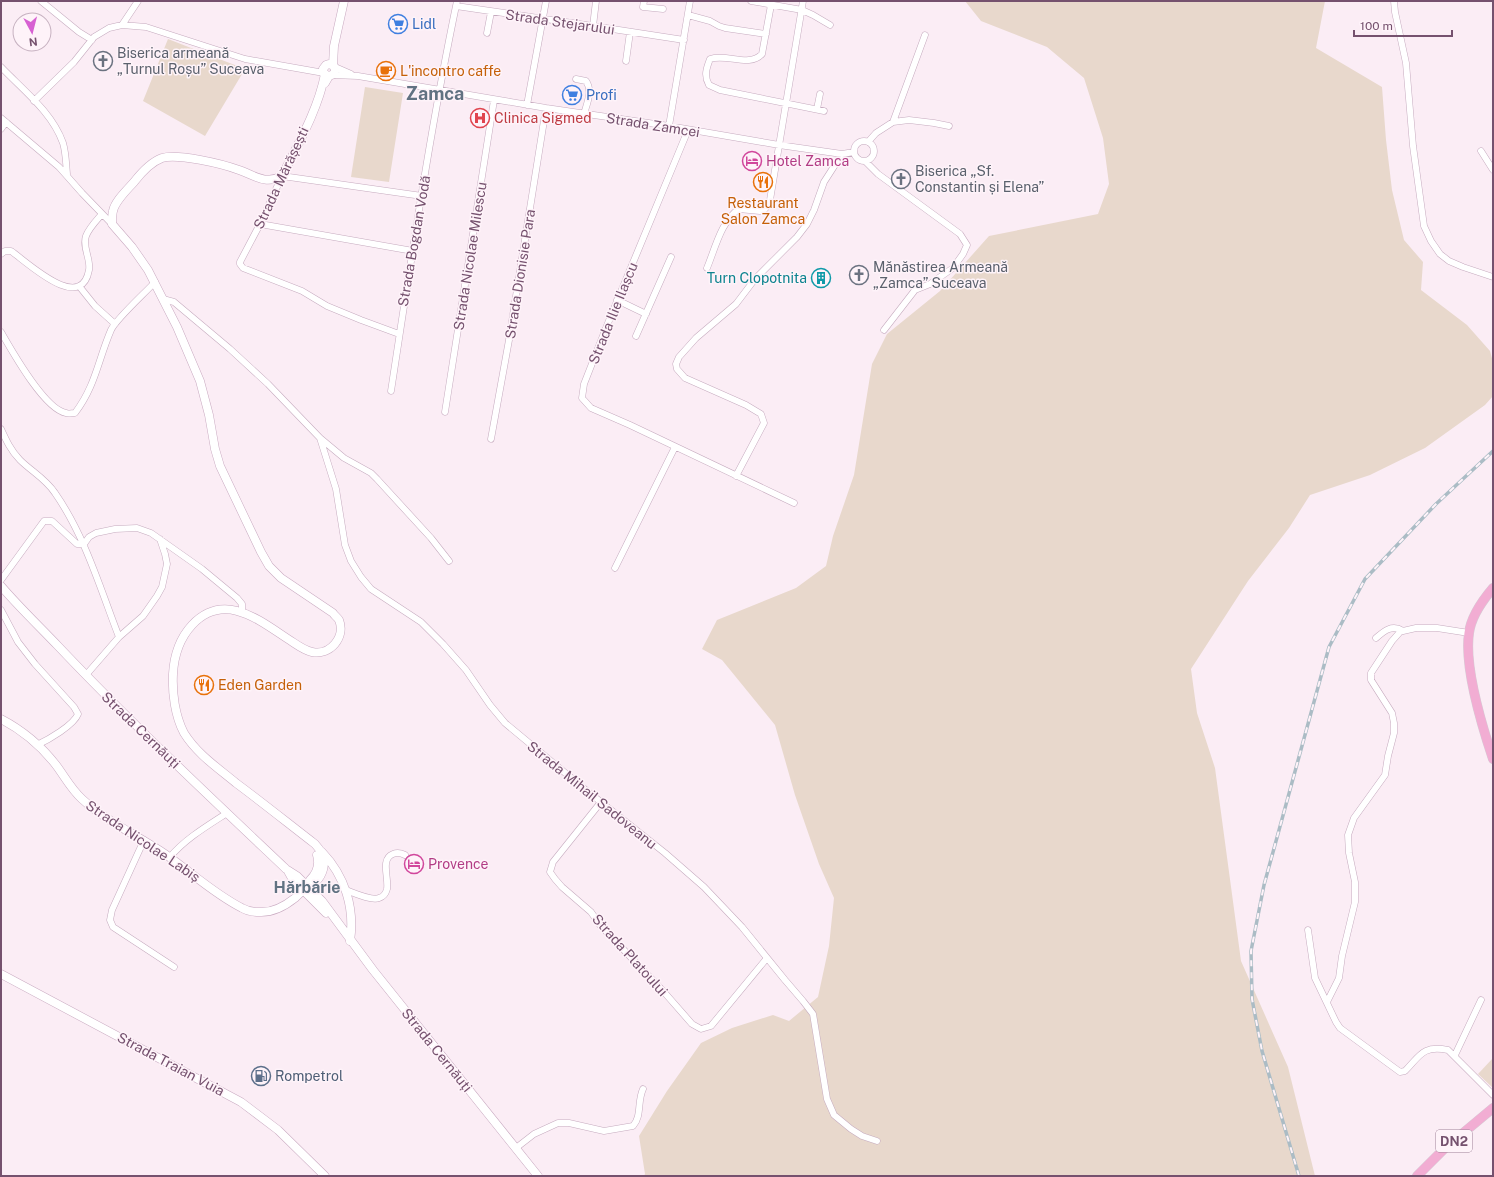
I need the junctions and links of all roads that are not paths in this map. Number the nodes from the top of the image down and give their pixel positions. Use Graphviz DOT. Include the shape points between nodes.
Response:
graph roads {
  1 [pos="41,1"];
  2 [pos="138,1"];
  3 [pos="344,1"];
  4 [pos="546,1"];
  5 [pos="596,1"];
  6 [pos="644,1"];
  7 [pos="690,1"];
  8 [pos="751,1"];
  9 [pos="803,1"];
  10 [pos="1394,1"];
  11 [pos="457,4"];
  12 [pos="771,5"];
  13 [pos="663,9"];
  14 [pos="802,10"];
  15 [pos="491,12"];
  16 [pos="688,16"];
  17 [pos="543,19"];
  18 [pos="122,25"];
  19 [pos="830,25"];
  20 [pos="593,26"];
  21 [pos="487,32"];
  22 [pos="630,32"];
  23 [pos="766,34"];
  24 [pos="925,35"];
  25 [pos="92,40"];
  26 [pos="684,40"];
  27 [pos="626,60"];
  28 [pos="1,67"];
  29 [pos="329,70"];
  30 [pos="576,79"];
  31 [pos="440,90"];
  32 [pos="820,94"];
  33 [pos="494,100"];
  34 [pos="34,101"];
  35 [pos="786,103"];
  36 [pos="528,105"];
  37 [pos="546,108"];
  38 [pos="584,114"];
  39 [pos="1,118"];
  40 [pos="6,122"];
  41 [pos="894,122"];
  42 [pos="669,126"];
  43 [pos="948,126"];
  44 [pos="1,129"];
  45 [pos="688,130"];
  46 [pos="868,142"];
  47 [pos="779,145"];
  48 [pos="1481,151"];
  49 [pos="854,152"];
  50 [pos="842,154"];
  51 [pos="866,162"];
  52 [pos="1493,170"];
  53 [pos="67,174"];
  54 [pos="282,176"];
  55 [pos="422,196"];
  56 [pos="102,214"];
  57 [pos="112,224"];
  58 [pos="260,224"];
  59 [pos="413,251"];
  60 [pos="1,254"];
  61 [pos="671,257"];
  62 [pos="707,268"];
  63 [pos="1493,277"];
  64 [pos="155,282"];
  65 [pos="79,286"];
  66 [pos="163,298"];
  67 [pos="617,300"];
  68 [pos="646,314"];
  69 [pos="115,324"];
  70 [pos="884,330"];
  71 [pos="1,332"];
  72 [pos="399,334"];
  73 [pos="636,336"];
  74 [pos="390,391"];
  75 [pos="445,412"];
  76 [pos="1,430"];
  77 [pos="320,438"];
  78 [pos="491,439"];
  79 [pos="675,447"];
  80 [pos="736,476"];
  81 [pos="794,503"];
  82 [pos="160,539"];
  83 [pos="84,544"];
  84 [pos="449,561"];
  85 [pos="615,568"];
  86 [pos="1,580"];
  87 [pos="1,586"];
  88 [pos="1493,588"];
  89 [pos="1,610"];
  90 [pos="242,611"];
  91 [pos="1403,630"];
  92 [pos="1469,633"];
  93 [pos="118,637"];
  94 [pos="1376,638"];
  95 [pos="86,675"];
  96 [pos="1,719"];
  97 [pos="37,745"];
  98 [pos="1493,759"];
  99 [pos="601,802"];
  100 [pos="227,813"];
  101 [pos="302,835"];
  102 [pos="144,840"];
  103 [pos="320,849"];
  104 [pos="405,855"];
  105 [pos="170,857"];
  106 [pos="306,888"];
  107 [pos="346,890"];
  108 [pos="1308,930"];
  109 [pos="350,941"];
  110 [pos="767,958"];
  111 [pos="174,967"];
  112 [pos="1,974"];
  113 [pos="1481,1000"];
  114 [pos="1327,1002"];
  115 [pos="1454,1055"];
  116 [pos="643,1089"];
  117 [pos="1493,1095"];
  118 [pos="1493,1108"];
  119 [pos="877,1140"];
  120 [pos="516,1148"];
  121 [pos="325,1176"];
  122 [pos="538,1176"];
  123 [pos="1417,1176"];
  1 -- 25 [label="street" via="78,32"];
  2 -- 18 [label="street"];
  3 -- 29 [label="street, Strada Mărășești"];
  4 -- 17 [label="street"];
  5 -- 20 [label="street"];
  6 -- 13 [label="street" via="643,7"];
  7 -- 16 [label="street"];
  8 -- 12 [label="street"];
  9 -- 14 [label="street"];
  10 -- 63 [label="street" via="1406,63 1413,146 1424,226 1431,241 1445,258"];
  11 -- 15 [label="street, Strada Stejarului"];
  11 -- 31 [label="street, Strada Bogdan Vodă"];
  12 -- 14 [label="street"];
  12 -- 23 [label="street"];
  14 -- 19 [label="street"];
  14 -- 35 [label="street"];
  15 -- 17 [label="street, Strada Stejarului"];
  15 -- 21 [label="street, Strada Stejarului"];
  16 -- 23 [label="street" via="710,20 725,28"];
  16 -- 26 [label="street"];
  17 -- 20 [label="street, Strada Stejarului"];
  17 -- 36 [label="street"];
  18 -- 25 [label="street" via="109,28"];
  18 -- 29 [label="street, Strada Zamcei" via="146,27 245,59 306,70"];
  20 -- 22 [label="street, Strada Stejarului"];
  22 -- 26 [label="street, Strada Stejarului"];
  22 -- 27 [label="street, Strada Stejarului"];
  23 -- 35 [label="street" via="762,54 757,59 717,56 710,59 706,68 706,79 713,88"];
  24 -- 41 [label="street"];
  25 -- 34 [label="street" via="74,62"];
  26 -- 42 [label="street"];
  28 -- 34 [label="street"];
  29 -- 31 [label="street, Strada Zamcei"];
  29 -- 54 [label="street, Strada Mărășești" via="309,121"];
  30 -- 38 [label="street" via="586,81 589,85"];
  31 -- 33 [label="street, Strada Zamcei"];
  31 -- 55 [label="street, Strada Bogdan Vodă"];
  32 -- 35 [label="street" via="821,110"];
  33 -- 36 [label="street, Strada Zamcei"];
  33 -- 75 [label="street, Strada Nicolae Milescu"];
  34 -- 53 [label="street" via="48,115 59,134"];
  35 -- 47 [label="street"];
  36 -- 37 [label="street, Strada Zamcei"];
  37 -- 38 [label="street, Strada Zamcei"];
  37 -- 78 [label="street, Strada Dionisie Para"];
  38 -- 42 [label="street, Strada Zamcei"];
  39 -- 40 [label="street"];
  40 -- 44 [label="street"];
  40 -- 53 [label="street"];
  41 -- 43 [label="street" via="908,120"];
  41 -- 46 [label="street" via="876,133"];
  42 -- 45 [label="street, Strada Zamcei"];
  45 -- 47 [label="street, Strada Zamcei"];
  45 -- 67 [label="street, Strada Ilie Ilașcu"];
  46 -- 49 [label="street" via="858,143"];
  46 -- 51 [label="street" via="874,147 875,154"];
  47 -- 50 [label="street, Strada Zamcei"];
  47 -- 62 [label="street" via="768,204 760,211 739,209 730,217"];
  48 -- 52 [label="street"];
  49 -- 50 [label="street, Strada Zamcei"];
  49 -- 51 [label="street" via="860,161"];
  50 -- 80 [label="street" via="824,182 807,224 797,237 756,279 736,304 696,338 676,364 685,378 761,414 764,423"];
  51 -- 70 [label="street" via="878,174 960,234 967,245 953,268 930,284 915,290"];
  53 -- 56 [label="street"];
  54 -- 55 [label="street"];
  54 -- 57 [label="street" via="276,180 265,180 228,166 178,157 162,158 150,166 126,191 115,206"];
  54 -- 58 [label="street, Strada Mărășești"];
  55 -- 59 [label="street, Strada Bogdan Vodă"];
  56 -- 57 [label="street"];
  56 -- 65 [label="street" via="85,237 90,262 86,280"];
  57 -- 64 [label="street" via="132,247"];
  58 -- 59 [label="street"];
  58 -- 72 [label="street, Strada Mărășești" via="241,260 243,268 302,291 345,314"];
  59 -- 72 [label="street, Strada Bogdan Vodă"];
  60 -- 65 [label="street" via="11,251 60,285 72,288"];
  61 -- 68 [label="street"];
  64 -- 66 [label="street"];
  64 -- 69 [label="street"];
  65 -- 69 [label="street" via="95,306"];
  66 -- 77 [label="street, Strada Mihail Sadoveanu" via="174,302 230,349"];
  66 -- 90 [label="street" via="200,381 220,466 261,552 269,566 281,578 333,613 339,620 338,641 324,652 313,652 302,648"];
  67 -- 68 [label="street"];
  67 -- 79 [label="street, Strada Ilie Ilașcu" via="584,384 583,401 591,408"];
  68 -- 73 [label="street"];
  69 -- 71 [label="street" via="85,399 75,412 66,414 51,405 29,378"];
  72 -- 74 [label="street, Strada Bogdan Vodă"];
  76 -- 83 [label="street" via="18,459 55,492"];
  77 -- 84 [label="street, Strada Mihail Sadoveanu" via="344,458 371,473"];
  77 -- 99 [label="street, Strada Mihail Sadoveanu" via="336,489 345,545 361,577 371,589 409,613 432,632 458,660 505,723"];
  79 -- 80 [label="street, Strada Ilie Ilașcu"];
  79 -- 85 [label="street"];
  80 -- 81 [label="street, Strada Ilie Ilașcu"];
  82 -- 83 [label="street" via="137,528 115,529 96,533"];
  82 -- 90 [label="street" via="237,598 242,604"];
  82 -- 93 [label="street" via="167,564 162,587 143,616"];
  83 -- 86 [label="street" via="76,544 52,521 44,521"];
  83 -- 93 [label="street"];
  87 -- 95 [label="street, Strada Cernăuți"];
  88 -- 92 [label="main road" via="1477,611"];
  89 -- 97 [label="street" via="18,642 34,664 78,714 76,719 57,734"];
  90 -- 101 [label="street" via="216,610 203,615 185,634 173,664 173,692 180,724 188,738 210,762"];
  91 -- 92 [label="street" via="1437,628"];
  91 -- 94 [label="street" via="1393,627"];
  91 -- 114 [label="street" via="1371,673 1371,680 1392,713 1394,733 1386,775 1354,818 1348,834 1355,902 1339,978"];
  92 -- 98 [label="main road" via="1468,655 1474,692"];
  93 -- 95 [label="street"];
  95 -- 100 [label="street, Strada Cernăuți"];
  96 -- 97 [label="street, Strada Nicolae Labiș"];
  97 -- 102 [label="street, Strada Nicolae Labiș" via="51,758 81,798"];
  99 -- 110 [label="street, Strada Mihail Sadoveanu" via="704,887"];
  99 -- 110 [label="street, Strada Platoului" via="553,862 550,872 562,887 591,912 600,926 692,1024 701,1029 711,1026"];
  100 -- 105 [label="street" via="191,837"];
  100 -- 106 [label="street, Strada Cernăuți" via="286,869 298,876"];
  101 -- 103 [label="street"];
  101 -- 106 [label="street" via="315,851 319,862 316,873"];
  102 -- 105 [label="street, Strada Nicolae Labiș"];
  102 -- 111 [label="street" via="112,910 110,920 113,927"];
  103 -- 106 [label="street" via="324,869 316,882"];
  103 -- 107 [label="street" via="335,868"];
  104 -- 107 [label="street" via="400,852 388,858 385,871 387,890 380,898 370,898"];
  105 -- 106 [label="street, Strada Nicolae Labiș" via="236,905 250,911 260,912 280,907"];
  106 -- 109 [label="street, Strada Cernăuți"];
  107 -- 109 [label="street" via="352,919"];
  108 -- 114 [label="street" via="1315,978"];
  109 -- 120 [label="street, Strada Cernăuți"];
  110 -- 119 [label="street, Strada Mihail Sadoveanu" via="813,1014 827,1099 834,1115 862,1136"];
  112 -- 121 [label="street, Strada Traian Vuia" via="242,1102 278,1130"];
  113 -- 115 [label="street"];
  114 -- 115 [label="street" via="1340,1028 1400,1072 1405,1071 1418,1055 1425,1051 1439,1048 1446,1049"];
  115 -- 117 [label="street"];
  116 -- 120 [label="street" via="639,1097 638,1120 633,1126 604,1131 558,1123 534,1134"];
  118 -- 123 [label="main road, DN2" via="1444,1149"];
  120 -- 122 [label="street, Strada Cernăuți"];
}
